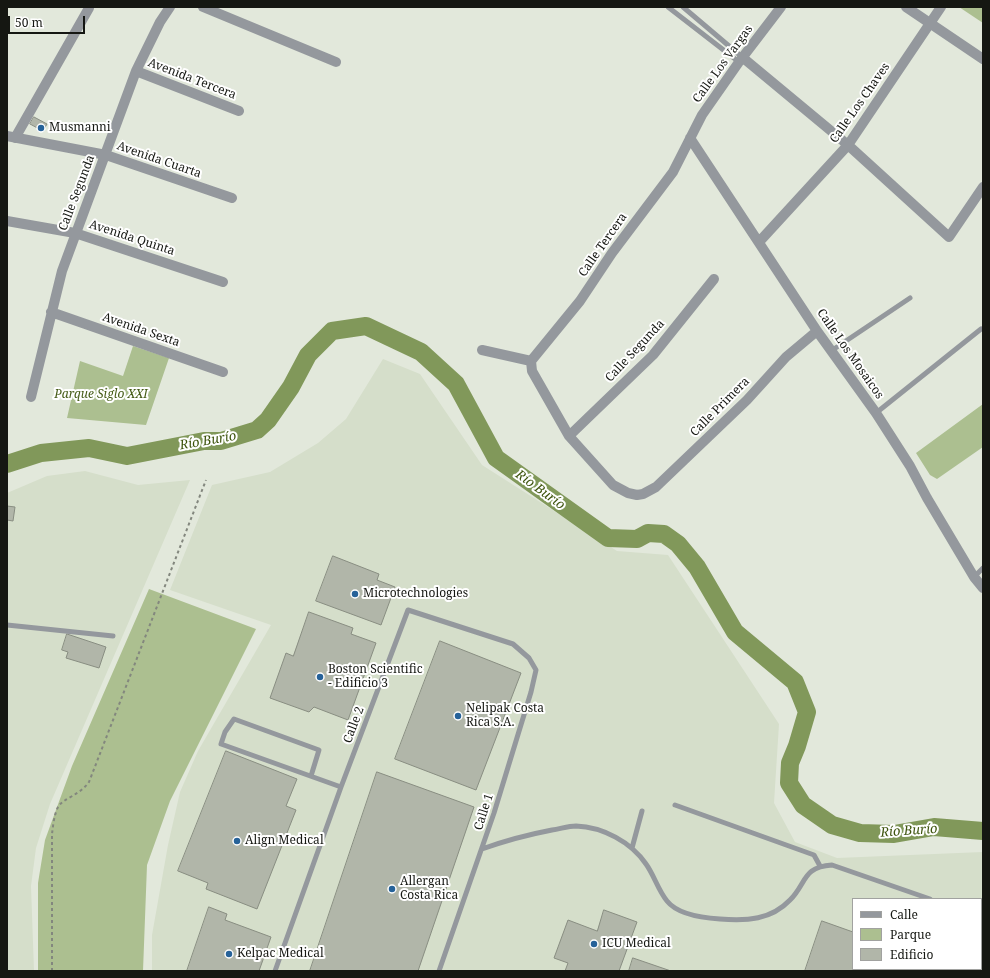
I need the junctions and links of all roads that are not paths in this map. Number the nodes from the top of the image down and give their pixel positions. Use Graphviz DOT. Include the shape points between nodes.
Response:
graph roads {
  1 [pos="170,7"];
  2 [pos="203,7"];
  3 [pos="668,7"];
  4 [pos="683,7"];
  5 [pos="781,7"];
  6 [pos="906,7"];
  7 [pos="942,7"];
  8 [pos="89,8"];
  9 [pos="930,24"];
  10 [pos="740,59"];
  11 [pos="983,59"];
  12 [pos="336,62"];
  13 [pos="136,72"];
  14 [pos="239,111"];
  15 [pos="11,137"];
  16 [pos="690,138"];
  17 [pos="848,145"];
  18 [pos="106,156"];
  19 [pos="983,187"];
  20 [pos="232,198"];
  21 [pos="7,221"];
  22 [pos="75,233"];
  23 [pos="759,242"];
  24 [pos="714,280"];
  25 [pos="223,282"];
  26 [pos="910,298"];
  27 [pos="51,312"];
  28 [pos="980,329"];
  29 [pos="817,331"];
  30 [pos="482,350"];
  31 [pos="831,351"];
  32 [pos="531,361"];
  33 [pos="223,372"];
  34 [pos="31,396"];
  35 [pos="876,413"];
  36 [pos="569,436"];
  37 [pos="983,568"];
  38 [pos="974,577"];
  39 [pos="983,588"];
  40 [pos="7,625"];
  41 [pos="113,636"];
  42 [pos="529,658"];
  43 [pos="310,776"];
  44 [pos="341,787"];
  45 [pos="675,805"];
  46 [pos="642,811"];
  47 [pos="482,848"];
  48 [pos="632,848"];
  49 [pos="820,866"];
  50 [pos="927,898"];
  51 [pos="275,971"];
  52 [pos="439,971"];
  1 -- 13 [label="street, Calle Segunda"];
  2 -- 12 [label="street"];
  3 -- 10 [label="lane"];
  4 -- 10 [label="lane"];
  5 -- 10 [label="street, Calle Los Vargas"];
  6 -- 9 [label="street"];
  7 -- 9 [label="street, Calle Los Chaves"];
  8 -- 15 [label="street"];
  9 -- 11 [label="street"];
  9 -- 17 [label="street, Calle Los Chaves"];
  10 -- 16 [label="street, Calle Los Vargas" via="702,115"];
  10 -- 17 [label="street"];
  13 -- 14 [label="street, Avenida Tercera"];
  13 -- 18 [label="street, Calle Segunda"];
  15 -- 18 [label="street, Avenida Cuarta"];
  16 -- 23 [label="street, Calle Los Mosaicos"];
  16 -- 32 [label="street, Calle Tercera" via="673,172 612,253 580,301"];
  17 -- 19 [label="street" via="949,237"];
  17 -- 23 [label="street, Calle Los Chaves"];
  18 -- 20 [label="street, Avenida Cuarta"];
  18 -- 22 [label="street, Calle Segunda"];
  21 -- 22 [label="street, Avenida Quinta"];
  22 -- 25 [label="street, Avenida Quinta"];
  22 -- 27 [label="street, Calle Segunda"];
  23 -- 29 [label="street, Calle Los Mosaicos"];
  24 -- 36 [label="street, Calle Segunda" via="653,355"];
  26 -- 31 [label="lane"];
  27 -- 33 [label="street, Avenida Sexta"];
  27 -- 34 [label="street, Calle Segunda"];
  28 -- 35 [label="lane"];
  29 -- 31 [label="street, Calle Los Mosaicos"];
  29 -- 36 [label="street, Calle Primera" via="786,357 748,400 649,492 636,495 613,485"];
  30 -- 32 [label="street"];
  31 -- 35 [label="street, Calle Los Mosaicos"];
  32 -- 36 [label="street" via="532,371"];
  35 -- 38 [label="street, Calle Los Mosaicos"];
  37 -- 38 [label="lane"];
  38 -- 39 [label="street, Calle Los Mosaicos"];
  40 -- 41 [label="lane"];
  42 -- 44 [label="lane, Calle 2" via="512,644 408,610"];
  42 -- 47 [label="lane, Calle 1" via="536,670 532,692"];
  43 -- 43 [label="lane" via="221,744 225,732 234,719 318,750"];
  43 -- 44 [label="lane"];
  44 -- 51 [label="lane, Calle 2"];
  45 -- 49 [label="lane" via="814,855"];
  46 -- 48 [label="lane"];
  47 -- 48 [label="lane" via="515,837 576,826 615,836"];
  47 -- 52 [label="lane, Calle 1"];
  48 -- 49 [label="lane" via="646,863 668,902 696,916 719,919 747,920 765,917 780,909 792,898 802,881"];
  49 -- 50 [label="lane" via="832,865"];
}
